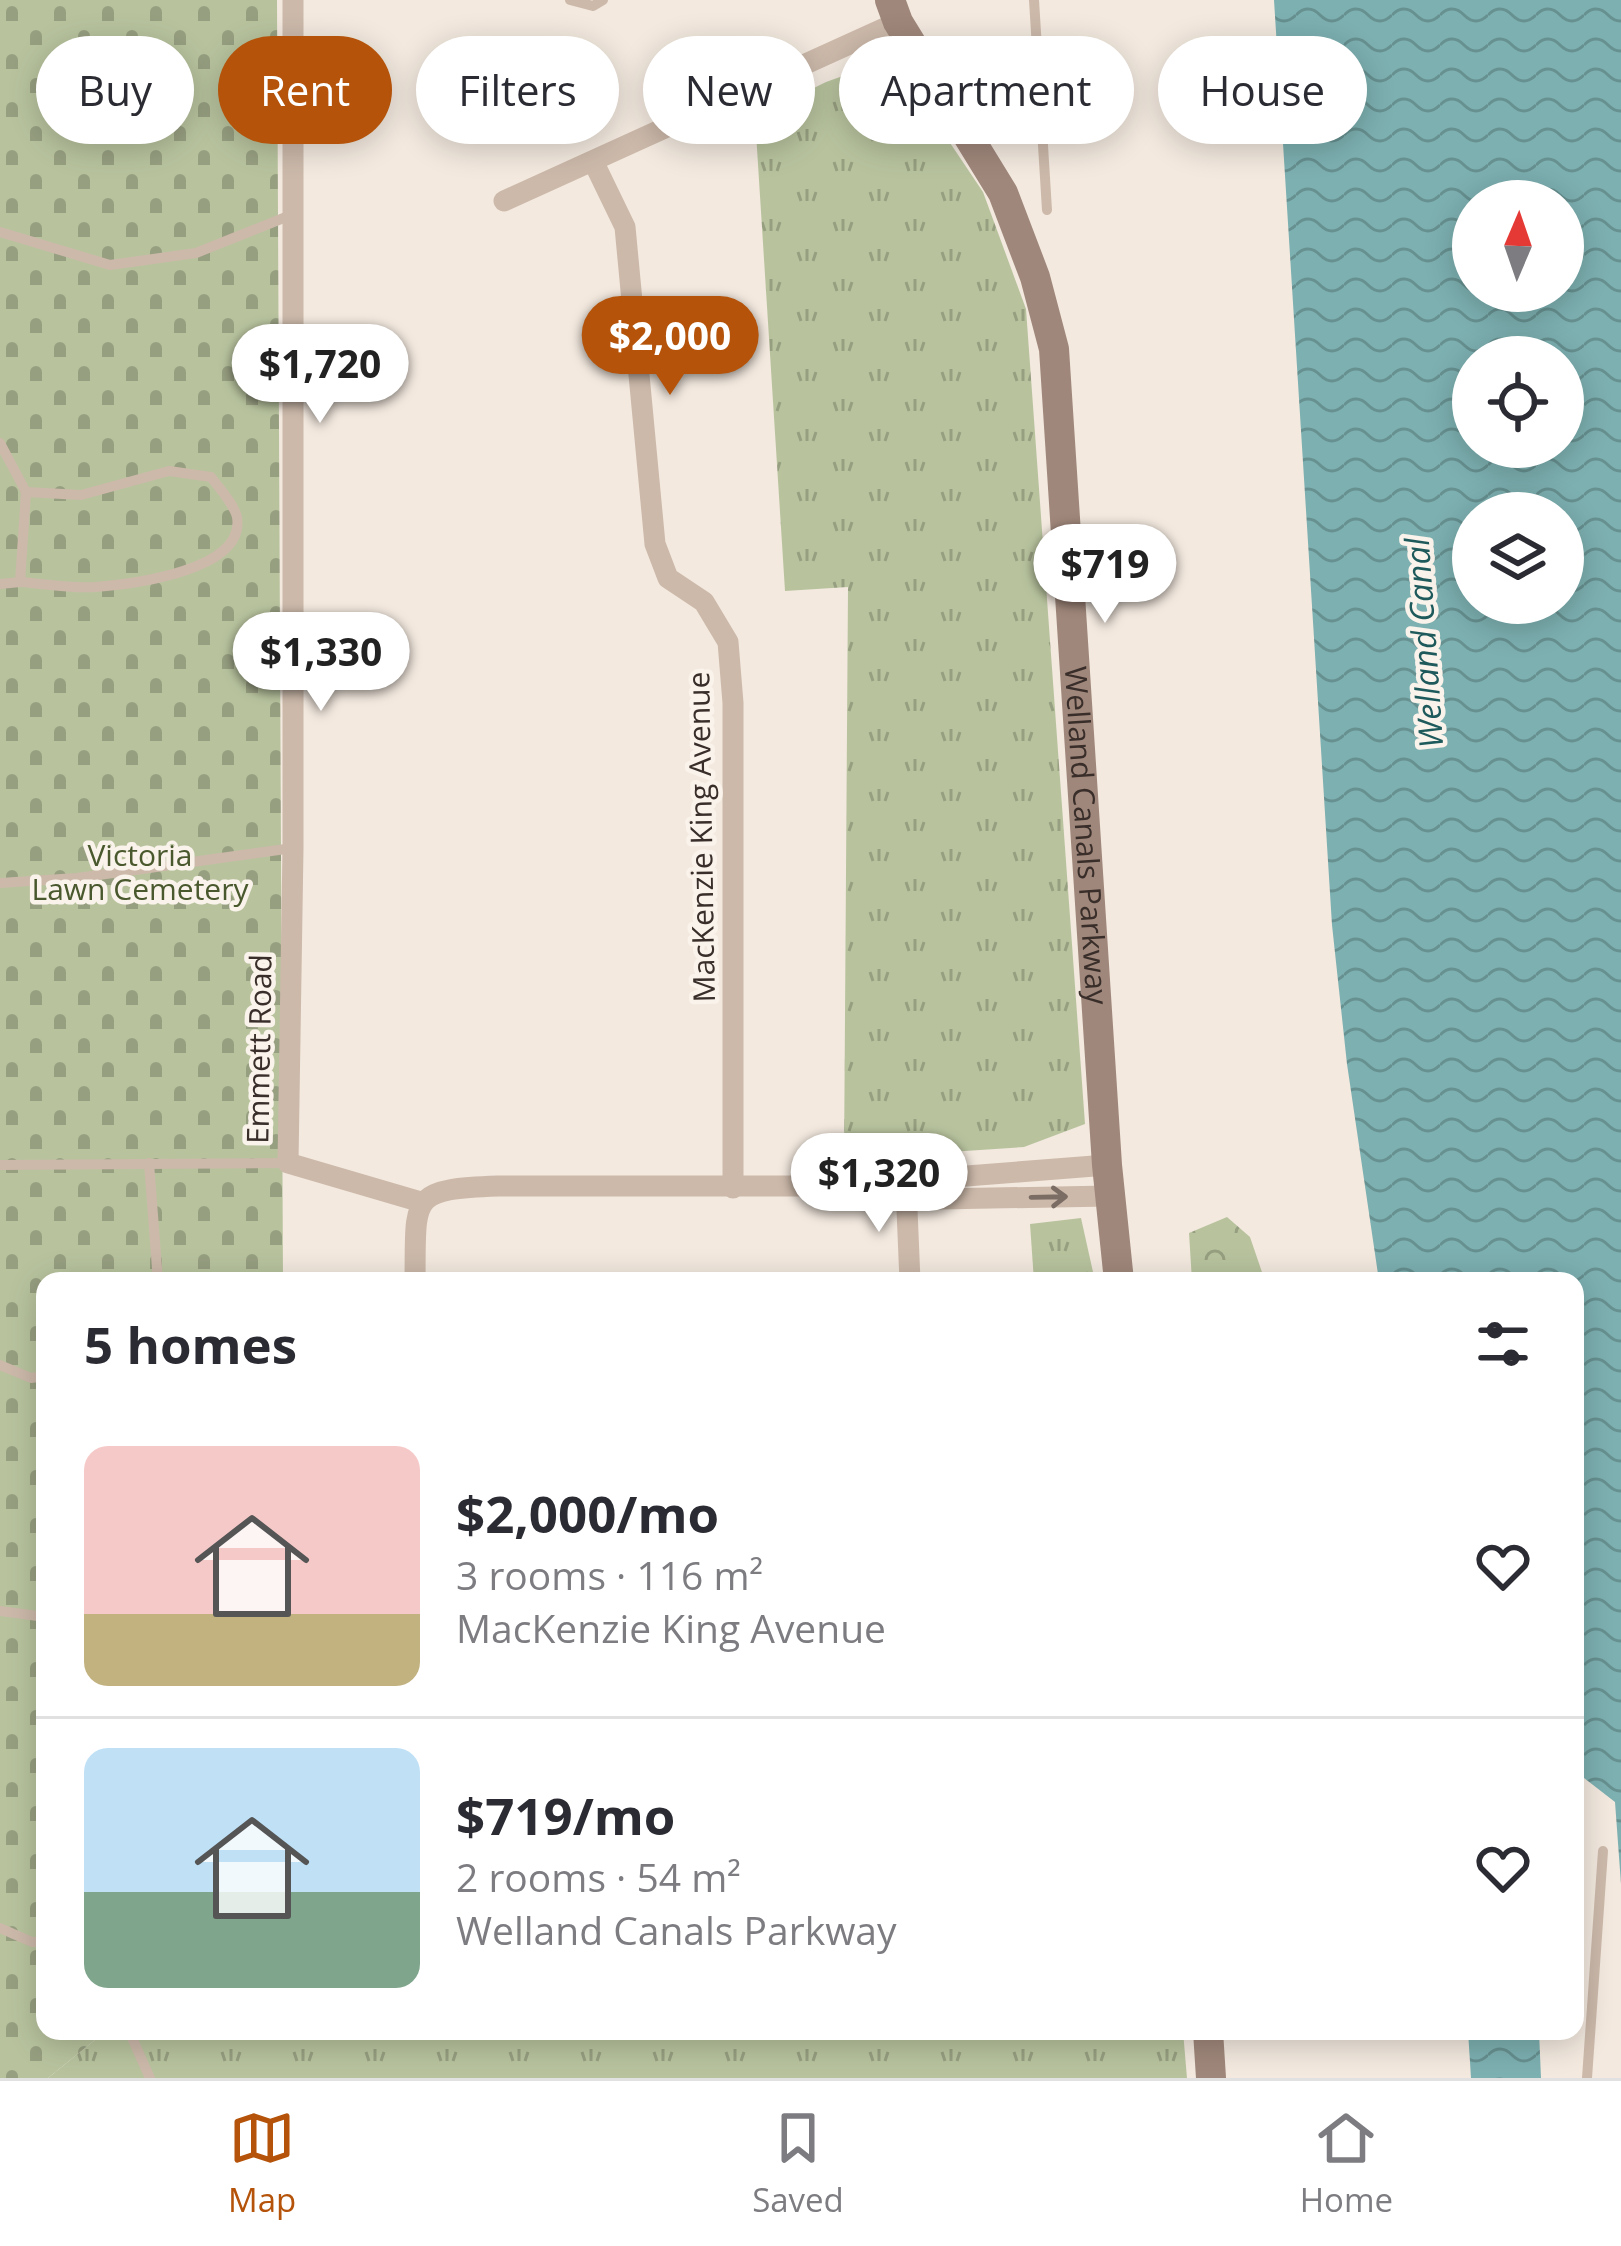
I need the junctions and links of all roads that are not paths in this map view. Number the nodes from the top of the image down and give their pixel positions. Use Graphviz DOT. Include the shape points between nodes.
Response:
graph roads {
  1 [pos="293,0"];
  2 [pos="570,0"];
  3 [pos="603,0"];
  4 [pos="1034,0"];
  5 [pos="894,11"];
  6 [pos="1037,36"];
  7 [pos="973,144"];
  8 [pos="1044,144"];
  9 [pos="594,163"];
  10 [pos="504,201"];
  11 [pos="1047,210"];
  12 [pos="291,215"];
  13 [pos="0,232"];
  14 [pos="0,443"];
  15 [pos="26,492"];
  16 [pos="20,582"];
  17 [pos="0,584"];
  18 [pos="293,848"];
  19 [pos="0,883"];
  20 [pos="149,1162"];
  21 [pos="288,1163"];
  22 [pos="0,1165"];
  23 [pos="1107,1165"];
  24 [pos="906,1186"];
  25 [pos="734,1188"];
  26 [pos="1109,1196"];
  27 [pos="421,1202"];
  28 [pos="157,1272"];
  29 [pos="415,1272"];
  30 [pos="910,1272"];
  31 [pos="1118,1272"];
  32 [pos="0,1365"];
  33 [pos="36,1377"];
  34 [pos="0,1611"];
  35 [pos="36,1615"];
  36 [pos="1603,1851"];
  37 [pos="0,1928"];
  38 [pos="36,1942"];
  39 [pos="133,2040"];
  40 [pos="1209,2040"];
  41 [pos="150,2078"];
  42 [pos="1211,2078"];
  43 [pos="1587,2078"];
  1 -- 12 [label="street, Emmett Road"];
  2 -- 3 [label="lane"];
  4 -- 6 [label="lane"];
  5 -- 9 [label="street"];
  7 -- 23 [label="main road, Welland Canals Parkway" via="1003,193 1054,349"];
  8 -- 11 [label="lane"];
  9 -- 10 [label="street"];
  9 -- 25 [label="street, MacKenzie King Avenue" via="625,227 655,544 668,578 704,602 728,642"];
  12 -- 13 [label="lane" via="196,253 110,266"];
  12 -- 18 [label="street, Emmett Road"];
  14 -- 15 [label="lane"];
  15 -- 16 [label="lane"];
  15 -- 16 [label="lane" via="81,495 169,471 211,477 237,514 224,550 195,570 94,587"];
  16 -- 17 [label="lane"];
  18 -- 19 [label="lane"];
  18 -- 21 [label="street, Emmett Road"];
  20 -- 21 [label="lane"];
  20 -- 22 [label="lane"];
  20 -- 28 [label="lane"];
  21 -- 27 [label="street"];
  23 -- 24 [label="street"];
  23 -- 26 [label="main road, Welland Canals Parkway"];
  24 -- 25 [label="street"];
  24 -- 26 [label="street, one-way" via="939,1199"];
  24 -- 30 [label="street"];
  25 -- 27 [label="street" via="454,1188"];
  26 -- 31 [label="main road, Welland Canals Parkway"];
  27 -- 29 [label="street"];
  32 -- 33 [label="lane"];
  34 -- 35 [label="lane"];
  36 -- 43 [label="lane"];
  37 -- 38 [label="lane"];
  39 -- 41 [label="lane"];
  40 -- 42 [label="main road"];
}
